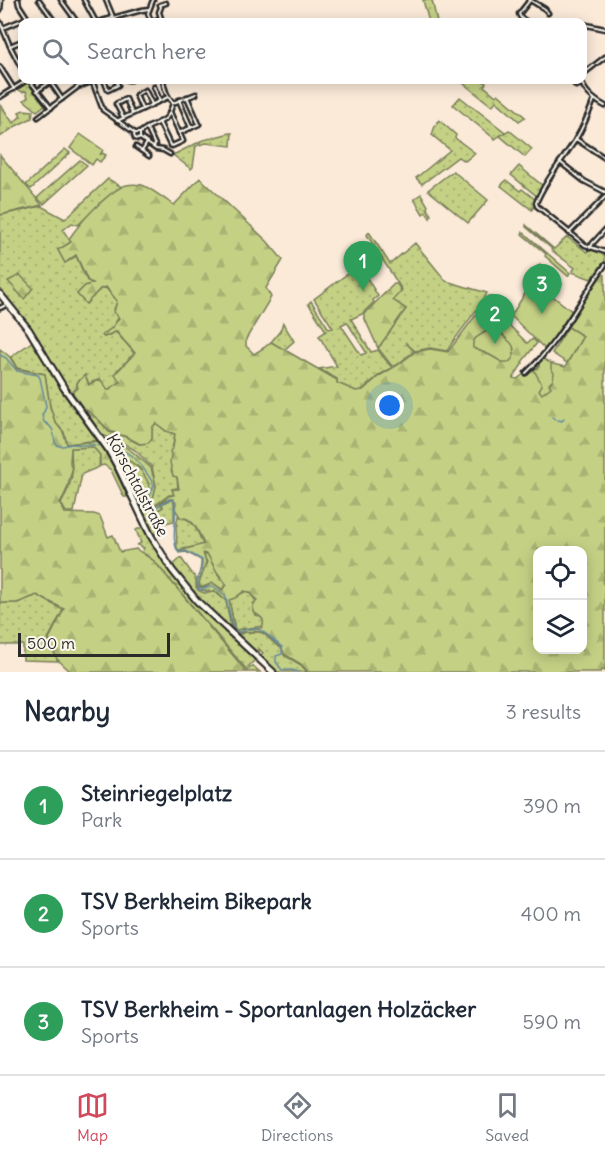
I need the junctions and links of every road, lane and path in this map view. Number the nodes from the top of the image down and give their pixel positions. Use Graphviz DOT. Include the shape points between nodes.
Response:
graph roads {
  1 [pos="1,0"];
  2 [pos="18,0"];
  3 [pos="39,0"];
  4 [pos="61,0"];
  5 [pos="84,0"];
  6 [pos="106,0"];
  7 [pos="153,0"];
  8 [pos="530,0"];
  9 [pos="165,3"];
  10 [pos="149,9"];
  11 [pos="0,10"];
  12 [pos="548,13"];
  13 [pos="27,18"];
  14 [pos="53,18"];
  15 [pos="74,18"];
  16 [pos="95,18"];
  17 [pos="113,18"];
  18 [pos="150,18"];
  19 [pos="161,18"];
  20 [pos="520,18"];
  21 [pos="0,22"];
  22 [pos="18,22"];
  23 [pos="587,25"];
  24 [pos="3,28"];
  25 [pos="605,29"];
  26 [pos="18,43"];
  27 [pos="10,46"];
  28 [pos="605,57"];
  29 [pos="18,61"];
  30 [pos="0,67"];
  31 [pos="587,71"];
  32 [pos="22,84"];
  33 [pos="32,84"];
  34 [pos="46,84"];
  35 [pos="53,84"];
  36 [pos="87,84"];
  37 [pos="94,84"];
  38 [pos="106,84"];
  39 [pos="118,84"];
  40 [pos="164,84"];
  41 [pos="574,84"];
  42 [pos="582,84"];
  43 [pos="79,86"];
  44 [pos="154,87"];
  45 [pos="14,89"];
  46 [pos="38,91"];
  47 [pos="196,94"];
  48 [pos="0,97"];
  49 [pos="168,97"];
  50 [pos="187,97"];
  51 [pos="62,99"];
  52 [pos="179,100"];
  53 [pos="594,100"];
  54 [pos="160,101"];
  55 [pos="173,103"];
  56 [pos="152,104"];
  57 [pos="605,106"];
  58 [pos="51,108"];
  59 [pos="142,109"];
  60 [pos="170,112"];
  61 [pos="132,113"];
  62 [pos="38,117"];
  63 [pos="123,117"];
  64 [pos="117,121"];
  65 [pos="159,122"];
  66 [pos="147,128"];
  67 [pos="191,128"];
  68 [pos="135,133"];
  69 [pos="140,133"];
  70 [pos="179,133"];
  71 [pos="140,138"];
  72 [pos="576,139"];
  73 [pos="147,143"];
  74 [pos="136,147"];
  75 [pos="153,147"];
  76 [pos="142,150"];
  77 [pos="170,154"];
  78 [pos="149,156"];
  79 [pos="605,158"];
  80 [pos="560,162"];
  81 [pos="605,192"];
  82 [pos="605,197"];
  83 [pos="605,230"];
  84 [pos="569,233"];
  85 [pos="590,248"];
  86 [pos="605,252"];
  87 [pos="605,265"];
  88 [pos="0,294"];
  89 [pos="9,304"];
  90 [pos="0,308"];
  91 [pos="526,373"];
  92 [pos="273,672"];
  1 -- 11 [label="street"];
  2 -- 13 [label="street"];
  3 -- 14 [label="street"];
  4 -- 15 [label="street"];
  5 -- 16 [label="street"];
  6 -- 17 [label="street"];
  7 -- 10 [label="street"];
  8 -- 12 [label="street"];
  8 -- 20 [label="street"];
  9 -- 19 [label="street" via="160,5"];
  10 -- 17 [label="street"];
  10 -- 18 [label="street"];
  21 -- 24 [label="street"];
  22 -- 24 [label="street"];
  23 -- 25 [label="street"];
  24 -- 27 [label="street"];
  26 -- 27 [label="street"];
  27 -- 29 [label="street"];
  28 -- 31 [label="street"];
  30 -- 45 [label="street"];
  32 -- 45 [label="street"];
  33 -- 46 [label="street"];
  34 -- 46 [label="street"];
  35 -- 51 [label="street"];
  36 -- 43 [label="street"];
  37 -- 64 [label="street" via="100,106"];
  38 -- 39 [label="street" via="108,90"];
  40 -- 49 [label="street"];
  41 -- 42 [label="street"];
  42 -- 53 [label="street"];
  43 -- 51 [label="street"];
  44 -- 54 [label="street"];
  45 -- 48 [label="street"];
  46 -- 58 [label="street"];
  47 -- 50 [label="street"];
  49 -- 54 [label="street"];
  49 -- 55 [label="street"];
  50 -- 52 [label="street"];
  50 -- 67 [label="street" via="199,124"];
  51 -- 58 [label="street"];
  52 -- 55 [label="street"];
  52 -- 67 [label="street"];
  53 -- 57 [label="street"];
  53 -- 72 [label="street"];
  54 -- 56 [label="street"];
  55 -- 60 [label="street"];
  56 -- 59 [label="street"];
  56 -- 59 [label="street" via="145,90 136,95"];
  58 -- 62 [label="street"];
  59 -- 61 [label="street"];
  60 -- 65 [label="street"];
  60 -- 70 [label="street"];
  61 -- 63 [label="street"];
  61 -- 63 [label="street" via="126,99 116,104"];
  63 -- 64 [label="street"];
  64 -- 68 [label="street"];
  65 -- 66 [label="street"];
  65 -- 70 [label="street" via="170,145 183,141"];
  66 -- 69 [label="street"];
  66 -- 75 [label="street"];
  67 -- 70 [label="street"];
  68 -- 69 [label="street"];
  68 -- 71 [label="street" via="135,138"];
  69 -- 71 [label="street"];
  71 -- 73 [label="street"];
  72 -- 79 [label="street"];
  72 -- 80 [label="street"];
  73 -- 75 [label="street"];
  73 -- 76 [label="street"];
  74 -- 76 [label="street"];
  75 -- 77 [label="street"];
  76 -- 78 [label="street"];
  80 -- 81 [label="street"];
  80 -- 84 [label="street" via="536,203"];
  82 -- 84 [label="street"];
  83 -- 85 [label="street"];
  84 -- 85 [label="street"];
  85 -- 86 [label="street"];
  87 -- 91 [label="street" via="562,332"];
  88 -- 89 [label="main road, Körschtalstraße"];
  89 -- 90 [label="street"];
  89 -- 92 [label="main road, Körschtalstraße" via="108,449 152,539 177,577"];
}
